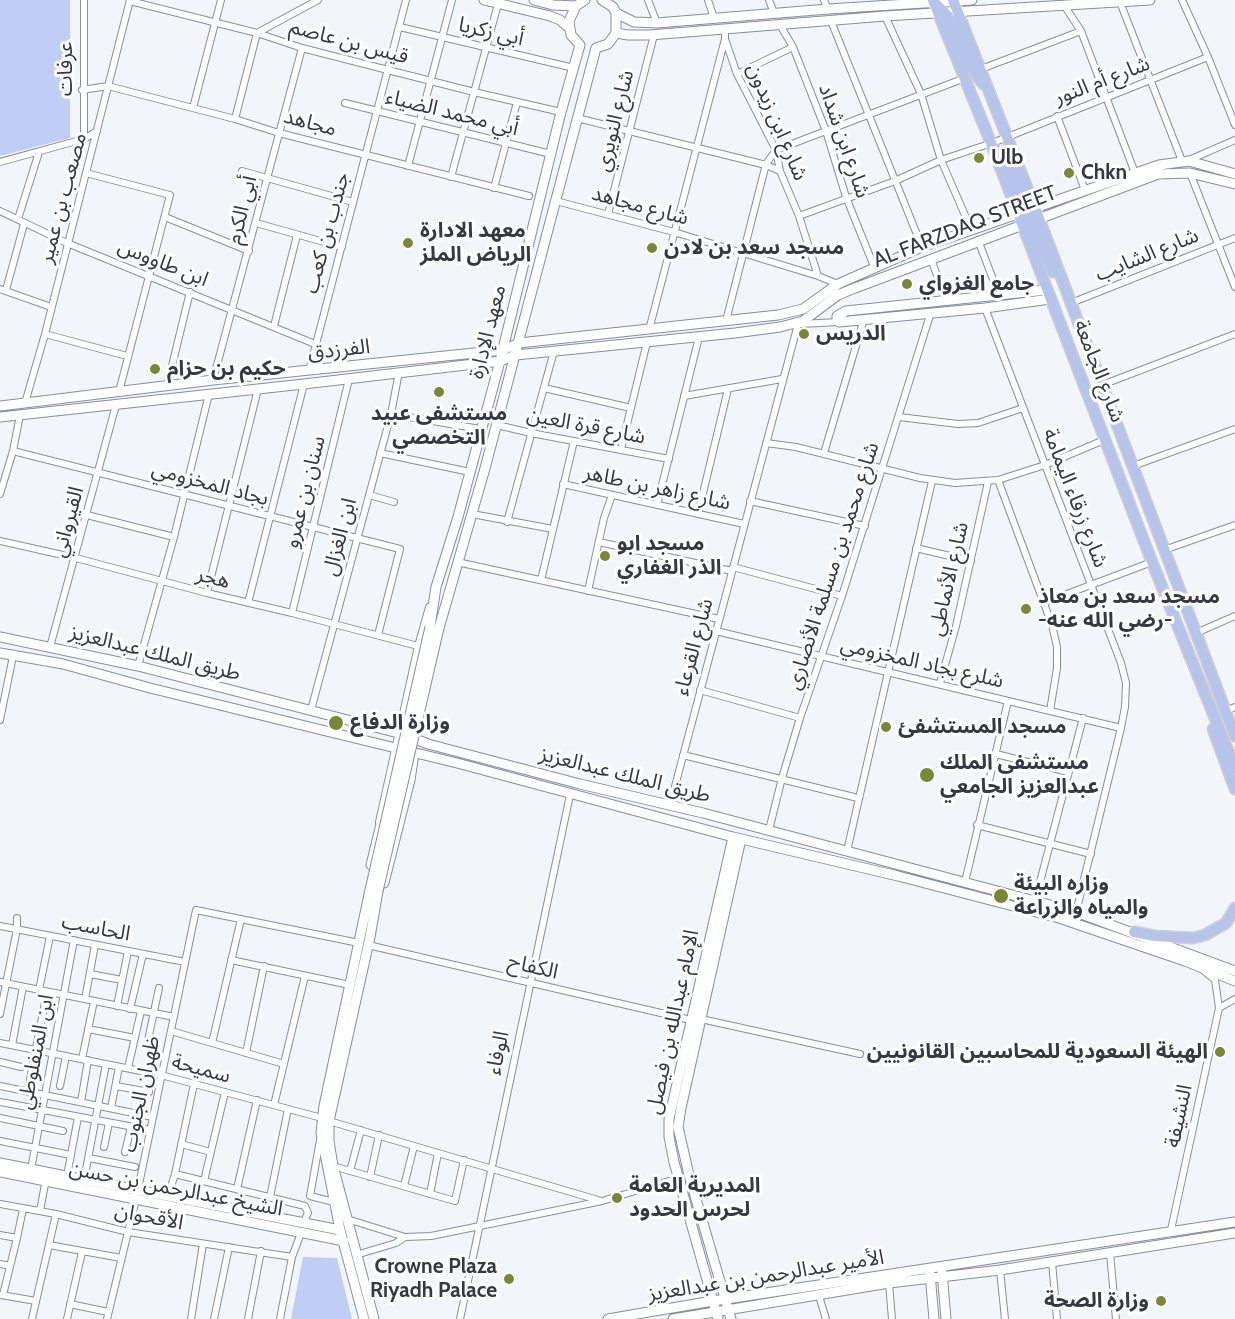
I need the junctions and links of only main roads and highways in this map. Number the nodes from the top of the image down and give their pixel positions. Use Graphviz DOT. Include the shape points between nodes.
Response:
graph roads {
  1 [pos="484,0"];
  2 [pos="534,0"];
  3 [pos="585,0"];
  4 [pos="602,0"];
  5 [pos="972,0"];
  6 [pos="1150,0"];
  7 [pos="877,3"];
  8 [pos="826,4"];
  9 [pos="945,5"];
  10 [pos="576,6"];
  11 [pos="616,13"];
  12 [pos="569,28"];
  13 [pos="616,33"];
  14 [pos="990,90"];
  15 [pos="1235,174"];
  16 [pos="1235,184"];
  17 [pos="1028,217"];
  18 [pos="1048,294"];
  19 [pos="890,311"];
  20 [pos="519,343"];
  21 [pos="503,350"];
  22 [pos="516,355"];
  23 [pos="500,361"];
  24 [pos="0,405"];
  25 [pos="0,417"];
  26 [pos="457,563"];
  27 [pos="436,587"];
  28 [pos="435,628"];
  29 [pos="0,637"];
  30 [pos="0,653"];
  31 [pos="1191,660"];
  32 [pos="1230,709"];
  33 [pos="406,713"];
  34 [pos="420,714"];
  35 [pos="401,733"];
  36 [pos="1235,736"];
  37 [pos="418,741"];
  38 [pos="396,748"];
  39 [pos="414,752"];
  40 [pos="1235,768"];
  41 [pos="392,774"];
  42 [pos="409,783"];
  43 [pos="1235,789"];
  44 [pos="637,797"];
  45 [pos="715,832"];
  46 [pos="737,838"];
  47 [pos="372,887"];
  48 [pos="1235,908"];
  49 [pos="1230,920"];
  50 [pos="1134,932"];
  51 [pos="365,944"];
  52 [pos="1198,967"];
  53 [pos="1235,971"];
  54 [pos="1235,981"];
  55 [pos="1235,987"];
  56 [pos="696,1019"];
  57 [pos="326,1120"];
  58 [pos="0,1163"];
  59 [pos="0,1172"];
  60 [pos="47,1177"];
  61 [pos="136,1195"];
  62 [pos="204,1208"];
  63 [pos="1235,1222"];
  64 [pos="302,1228"];
  65 [pos="340,1230"];
  66 [pos="1235,1233"];
  67 [pos="344,1241"];
  68 [pos="940,1266"];
  69 [pos="930,1273"];
  70 [pos="943,1276"];
  71 [pos="725,1299"];
  72 [pos="713,1301"];
  73 [pos="729,1314"];
  74 [pos="717,1315"];
  75 [pos="364,1319"];
  76 [pos="374,1319"];
  77 [pos="608,1319"];
  78 [pos="673,1319"];
  79 [pos="934,1319"];
  80 [pos="946,1319"];
  1 -- 12 [label="main road" via="555,18"];
  2 -- 10 [label="main road"];
  3 -- 10 [label="main road"];
  4 -- 11 [label="main road"];
  5 -- 9 [label="main road"];
  6 -- 9 [label="main road"];
  7 -- 8 [label="main road"];
  7 -- 9 [label="main road"];
  8 -- 11 [label="main road" via="774,13 657,23 634,22"];
  9 -- 13 [label="main road" via="885,16 725,34"];
  9 -- 14 [label="main road, شارع الجامعة"];
  9 -- 14 [label="main road" via="974,72"];
  9 -- 17 [label="main road, شارع الجامعة" via="965,78 991,145"];
  10 -- 12 [label="main road" via="570,13"];
  11 -- 13 [label="main road"];
  12 -- 21 [label="main road, معهد الإدارة" via="580,45"];
  13 -- 20 [label="main road, معهد الإدارة" via="608,44 596,48"];
  14 -- 17 [label="main road, شارع الجامعة" via="1007,136"];
  15 -- 17 [label="main road, AL FARZDAQ STREET" via="1185,161 1159,165 1085,189"];
  16 -- 17 [label="main road, AL FARZDAQ STREET" via="1190,173 1158,174"];
  17 -- 18 [label="main road, شارع الجامعة"];
  17 -- 20 [label="main road, AL FARZDAQ STREET" via="971,229 922,247 837,284 803,309"];
  17 -- 22 [label="main road, AL FARZDAQ STREET" via="837,295 793,324"];
  17 -- 32 [label="main road, شارع الجامعة" via="1063,281 1164,550"];
  18 -- 19 [label="main road" via="946,300"];
  18 -- 19 [label="main road" via="985,308"];
  18 -- 31 [label="main road, شارع الجامعة"];
  19 -- 19 [label="main road" via="846,311 837,316 838,322"];
  20 -- 21 [label="main road, AL FARZDAQ STREET"];
  20 -- 22 [label="main road, معهد الإدارة"];
  21 -- 23 [label="main road, معهد الإدارة"];
  21 -- 24 [label="main road, الفرزدق"];
  22 -- 23 [label="main road, AL FARZDAQ STREET"];
  22 -- 26 [label="main road, معهد الإدارة"];
  23 -- 25 [label="main road, الفرزدق"];
  23 -- 27 [label="main road, معهد الإدارة"];
  26 -- 28 [label="main road, معهد الإدارة"];
  26 -- 34 [label="main road" via="457,578"];
  27 -- 28 [label="main road, معهد الإدارة"];
  27 -- 33 [label="main road"];
  28 -- 47 [label="main road, bridge"];
  29 -- 35 [label="main road, طريق الملك عبدالعزيز" via="138,666"];
  30 -- 38 [label="main road, طريق الملك عبدالعزيز" via="63,664"];
  31 -- 40 [label="main road, شارع الجامعة"];
  31 -- 43 [label="main road"];
  32 -- 36 [label="main road, شارع الجامعة"];
  33 -- 34 [label="main road"];
  33 -- 35 [label="main road"];
  34 -- 37 [label="main road"];
  35 -- 37 [label="main road, طريق الملك عبدالعزيز"];
  35 -- 38 [label="main road"];
  37 -- 39 [label="main road"];
  37 -- 44 [label="main road, طريق الملك عبدالعزيز"];
  38 -- 39 [label="main road, طريق الملك عبدالعزيز"];
  38 -- 41 [label="main road"];
  39 -- 42 [label="main road"];
  39 -- 45 [label="main road, طريق الملك عبدالعزيز"];
  41 -- 42 [label="main road" via="402,775"];
  41 -- 47 [label="main road"];
  42 -- 51 [label="main road"];
  44 -- 45 [label="main road" via="723,822 724,828"];
  44 -- 50 [label="main road, طريق الملك عبدالعزيز" via="1076,912"];
  45 -- 46 [label="main road, طريق الملك عبدالعزيز"];
  46 -- 52 [label="main road, طريق الملك عبدالعزيز" via="1059,918"];
  46 -- 56 [label="main road, الإمام عبدالله بن فيصل"];
  47 -- 51 [label="main road"];
  47 -- 51 [label="main road" via="359,926"];
  48 -- 49 [label="main road"];
  49 -- 50 [label="main road" via="1193,938"];
  50 -- 53 [label="main road, طريق الملك عبدالعزيز"];
  51 -- 57 [label="main road"];
  51 -- 57 [label="main road" via="350,985"];
  52 -- 54 [label="main road, طريق الملك عبدالعزيز"];
  52 -- 55 [label="main road"];
  56 -- 71 [label="main road, الإمام عبدالله بن فيصل" via="678,1127"];
  56 -- 72 [label="main road, الإمام عبدالله بن فيصل" via="669,1119 669,1137"];
  57 -- 65 [label="main road" via="321,1133"];
  57 -- 76 [label="main road" via="333,1166"];
  58 -- 60 [label="main road, الشيخ عبدالرحمن بن حسن" via="31,1169"];
  59 -- 60 [label="main road, الشيخ عبدالرحمن بن حسن"];
  60 -- 61 [label="main road, الشيخ عبدالرحمن بن حسن"];
  60 -- 61 [label="main road, الشيخ عبدالرحمن بن حسن" via="67,1176"];
  61 -- 62 [label="main road, الشيخ عبدالرحمن بن حسن"];
  61 -- 62 [label="main road, الشيخ عبدالرحمن بن حسن" via="168,1196"];
  62 -- 64 [label="main road, الشيخ عبدالرحمن بن حسن"];
  63 -- 68 [label="main road"];
  64 -- 65 [label="main road, الشيخ عبدالرحمن بن حسن"];
  64 -- 67 [label="main road, الشيخ عبدالرحمن بن حسن"];
  65 -- 67 [label="main road"];
  66 -- 70 [label="main road"];
  67 -- 75 [label="main road"];
  68 -- 69 [label="main road"];
  68 -- 70 [label="main road"];
  69 -- 70 [label="main road"];
  69 -- 71 [label="main road, الأمير عبدالرحمن بن عبدالعزيز"];
  69 -- 73 [label="main road, الأمير عبدالرحمن بن عبدالعزيز"];
  69 -- 79 [label="main road"];
  70 -- 80 [label="main road"];
  71 -- 72 [label="main road, الأمير عبدالرحمن بن عبدالعزيز"];
  71 -- 73 [label="main road, الإمام عبدالله بن فيصل"];
  72 -- 74 [label="main road, الإمام عبدالله بن فيصل"];
  72 -- 77 [label="main road, الأمير عبدالرحمن بن عبدالعزيز"];
  73 -- 74 [label="main road, الأمير عبدالرحمن بن عبدالعزيز"];
  74 -- 78 [label="main road, الأمير عبدالرحمن بن عبدالعزيز"];
}
